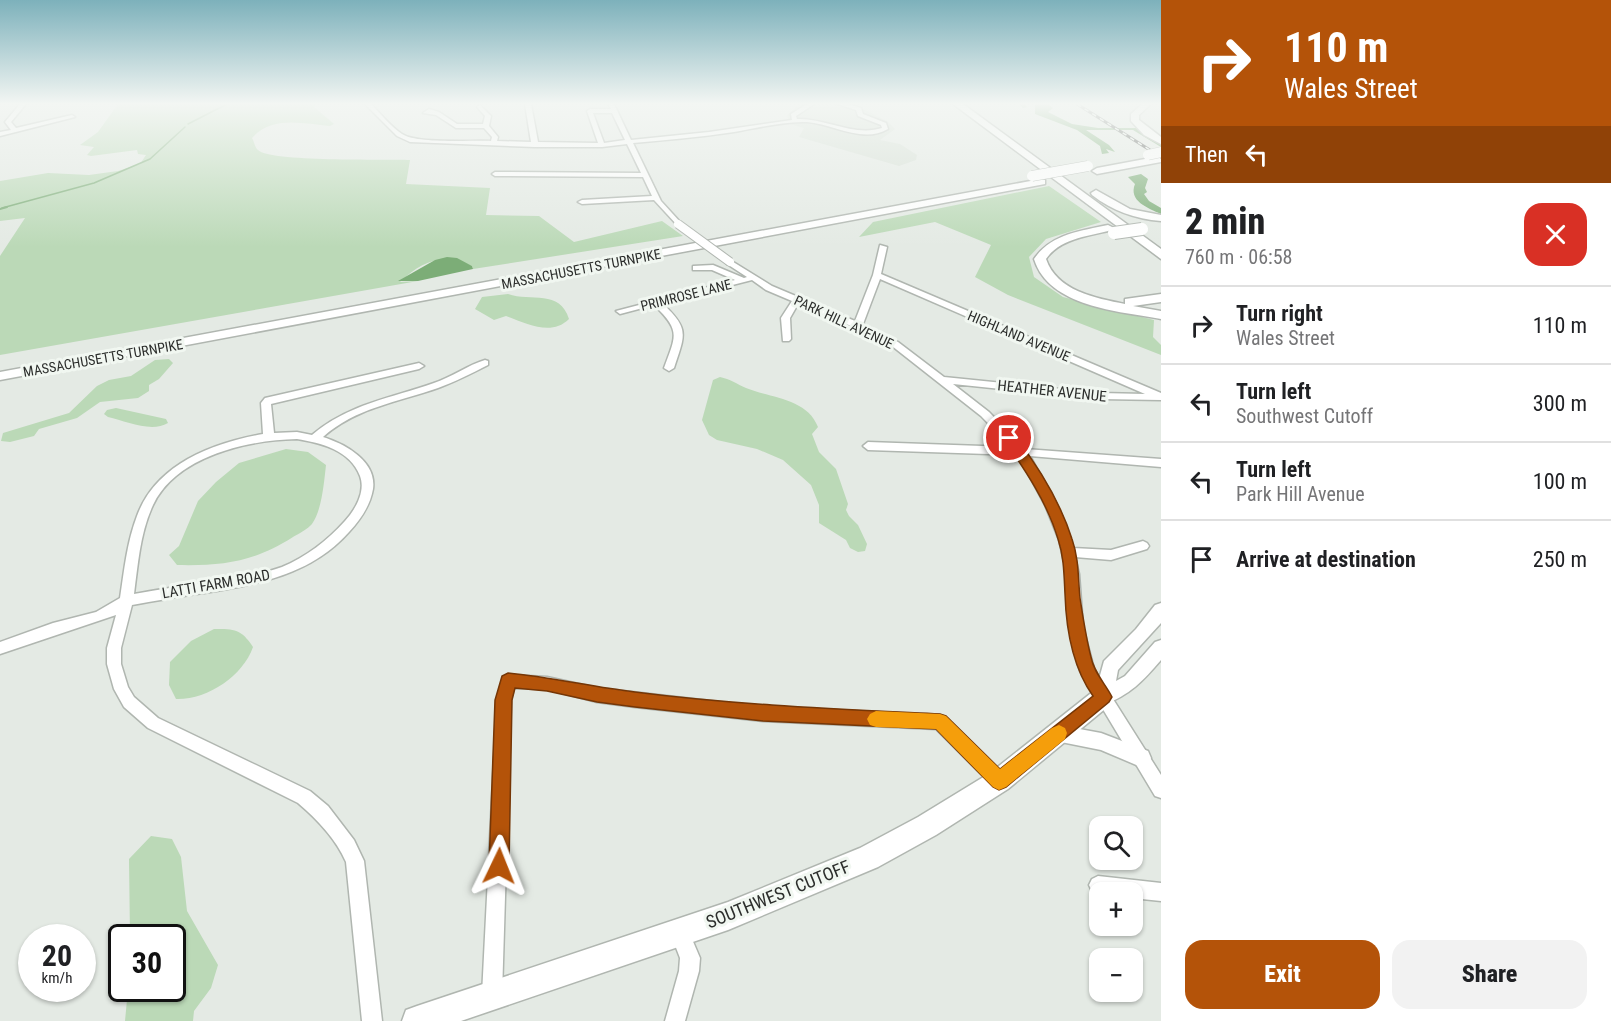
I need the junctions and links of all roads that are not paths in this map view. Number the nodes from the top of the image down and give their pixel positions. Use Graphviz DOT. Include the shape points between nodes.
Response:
graph roads {
  1 [pos="635,152"];
  2 [pos="1017,152"];
  3 [pos="1030,152"];
  4 [pos="1038,152"];
  5 [pos="1158,156"];
  6 [pos="495,174"];
  7 [pos="645,175"];
  8 [pos="1036,179"];
  9 [pos="656,198"];
  10 [pos="582,202"];
  11 [pos="1161,220"];
  12 [pos="1110,226"];
  13 [pos="883,247"];
  14 [pos="1161,249"];
  15 [pos="1161,255"];
  16 [pos="1161,260"];
  17 [pos="696,268"];
  18 [pos="877,275"];
  19 [pos="747,279"];
  20 [pos="1161,298"];
  21 [pos="797,300"];
  22 [pos="656,302"];
  23 [pos="620,311"];
  24 [pos="1161,315"];
  25 [pos="858,326"];
  26 [pos="786,339"];
  27 [pos="485,363"];
  28 [pos="0,365"];
  29 [pos="419,366"];
  30 [pos="669,368"];
  31 [pos="0,376"];
  32 [pos="943,380"];
  33 [pos="1161,397"];
  34 [pos="269,436"];
  35 [pos="314,439"];
  36 [pos="868,446"];
  37 [pos="1022,453"];
  38 [pos="1161,463"];
  39 [pos="1143,546"];
  40 [pos="1068,552"];
  41 [pos="126,601"];
  42 [pos="1161,610"];
  43 [pos="1161,647"];
  44 [pos="0,648"];
  45 [pos="1096,687"];
  46 [pos="1058,734"];
  47 [pos="1141,758"];
  48 [pos="999,781"];
  49 [pos="1161,790"];
  50 [pos="1143,890"];
  51 [pos="1161,892"];
  52 [pos="679,933"];
  53 [pos="492,995"];
  54 [pos="372,1021"];
  55 [pos="417,1021"];
  56 [pos="675,1021"];
  1 -- 7 [label="street, PARK HILL AVENUE"];
  2 -- 12 [label="highway"];
  3 -- 14 [label="highway"];
  4 -- 11 [label="highway" via="1112,205"];
  5 -- 8 [label="highway, MASSACHUSETTS TURNPIKE"];
  6 -- 7 [label="street"];
  7 -- 9 [label="street, PARK HILL AVENUE"];
  8 -- 28 [label="highway, MASSACHUSETTS TURNPIKE"];
  8 -- 31 [label="highway, MASSACHUSETTS TURNPIKE"];
  9 -- 10 [label="street"];
  9 -- 19 [label="street, PARK HILL AVENUE, bridge" via="678,224"];
  11 -- 12 [label="highway, bridge" via="1138,226"];
  12 -- 15 [label="highway"];
  12 -- 16 [label="highway"];
  12 -- 20 [label="highway" via="1057,253 1050,262 1054,275 1086,293 1116,301"];
  12 -- 24 [label="highway" via="1068,239 1048,250 1040,259 1043,272 1057,285 1080,296"];
  13 -- 18 [label="street"];
  17 -- 19 [label="street" via="713,267"];
  18 -- 25 [label="street"];
  18 -- 33 [label="street, HIGHLAND AVENUE"];
  19 -- 21 [label="street, PARK HILL AVENUE"];
  19 -- 22 [label="street, PRIMROSE LANE"];
  21 -- 25 [label="street, PARK HILL AVENUE"];
  21 -- 26 [label="street" via="784,318"];
  22 -- 23 [label="street, PRIMROSE LANE"];
  22 -- 30 [label="street" via="678,323 681,332"];
  25 -- 32 [label="street, PARK HILL AVENUE" via="891,342"];
  27 -- 35 [label="street" via="440,384 354,411"];
  29 -- 34 [label="street" via="268,400"];
  32 -- 33 [label="street, HEATHER AVENUE" via="1100,396"];
  32 -- 37 [label="street, PARK HILL AVENUE" via="992,420"];
  34 -- 35 [label="street, LATTI FARM ROAD"];
  34 -- 41 [label="street, LATTI FARM ROAD" via="232,444 201,457 175,472 156,491 144,511"];
  35 -- 41 [label="street, LATTI FARM ROAD" via="351,455 367,481 364,504 337,538 310,558 272,575"];
  36 -- 37 [label="street"];
  37 -- 38 [label="street"];
  37 -- 40 [label="street, PARK HILL AVENUE" via="1051,505"];
  39 -- 40 [label="street" via="1111,555"];
  40 -- 45 [label="street, PARK HILL AVENUE" via="1076,627"];
  41 -- 44 [label="street" via="101,617"];
  41 -- 54 [label="street, LATTI FARM ROAD" via="114,664 129,702 153,723 304,797 322,812 348,846 359,885"];
  42 -- 45 [label="main road"];
  43 -- 45 [label="main road, SOUTHWEST CUTOFF" via="1131,682"];
  45 -- 46 [label="highway, SOUTHWEST CUTOFF"];
  45 -- 47 [label="street, PARK HILL AVENUE"];
  46 -- 47 [label="main road" via="1110,743"];
  46 -- 48 [label="highway, SOUTHWEST CUTOFF"];
  47 -- 49 [label="street, PARK HILL AVENUE"];
  48 -- 52 [label="highway, SOUTHWEST CUTOFF" via="868,858"];
  48 -- 53 [label="street" via="940,722 763,714 508,681 504,700"];
  50 -- 51 [label="street"];
  52 -- 53 [label="highway, SOUTHWEST CUTOFF"];
  52 -- 56 [label="street" via="690,958"];
  53 -- 55 [label="highway, SOUTHWEST CUTOFF"];
}
